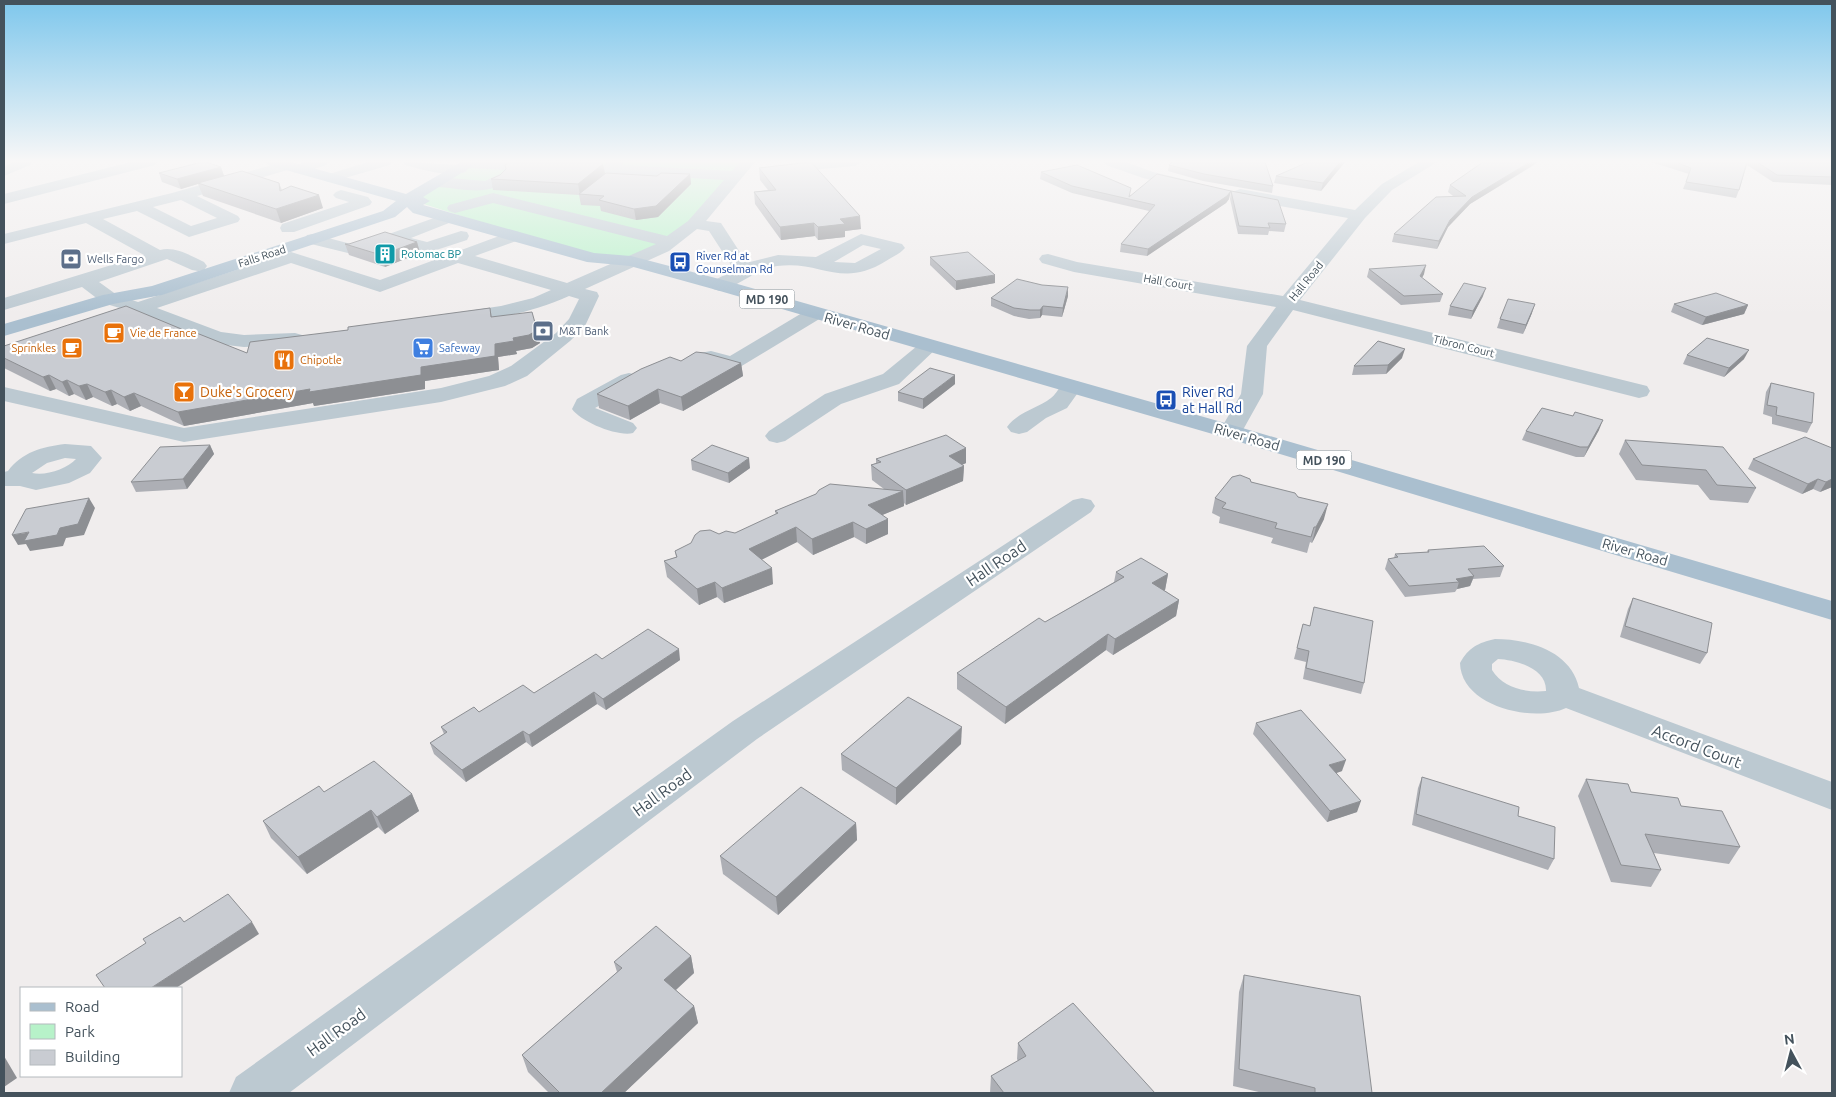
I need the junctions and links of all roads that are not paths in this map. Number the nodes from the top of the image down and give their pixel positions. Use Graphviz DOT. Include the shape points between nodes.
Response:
graph roads {
  1 [pos="51,213"];
  2 [pos="109,213"];
  3 [pos="154,213"];
  4 [pos="220,213"];
  5 [pos="344,213"];
  6 [pos="365,213"];
  7 [pos="390,213"];
  8 [pos="451,213"];
  9 [pos="566,213"];
  10 [pos="704,213"];
  11 [pos="1349,213"];
  12 [pos="1359,215"];
  13 [pos="80,220"];
  14 [pos="272,222"];
  15 [pos="694,224"];
  16 [pos="4,225"];
  17 [pos="346,228"];
  18 [pos="483,228"];
  19 [pos="27,233"];
  20 [pos="301,233"];
  21 [pos="513,236"];
  22 [pos="391,237"];
  23 [pos="4,239"];
  24 [pos="669,242"];
  25 [pos="159,256"];
  26 [pos="458,257"];
  27 [pos="1048,259"];
  28 [pos="631,261"];
  29 [pos="819,262"];
  30 [pos="198,266"];
  31 [pos="747,269"];
  32 [pos="84,271"];
  33 [pos="720,285"];
  34 [pos="569,290"];
  35 [pos="110,299"];
  36 [pos="1288,303"];
  37 [pos="4,304"];
  38 [pos="138,308"];
  39 [pos="814,314"];
  40 [pos="438,320"];
  41 [pos="75,329"];
  42 [pos="4,330"];
  43 [pos="316,337"];
  44 [pos="928,346"];
  45 [pos="683,360"];
  46 [pos="647,371"];
  47 [pos="1071,387"];
  48 [pos="1639,392"];
  49 [pos="4,394"];
  50 [pos="1019,427"];
  51 [pos="625,428"];
  52 [pos="1231,432"];
  53 [pos="777,436"];
  54 [pos="1082,506"];
  55 [pos="1832,611"];
  56 [pos="1562,694"];
  57 [pos="1832,796"];
  58 [pos="252,1093"];
  1 -- 13 [label="street"];
  2 -- 13 [label="street"];
  3 -- 4 [label="street" via="189,232 232,219"];
  5 -- 20 [label="street"];
  6 -- 20 [label="main road, Falls Road"];
  7 -- 17 [label="main road, Falls Road"];
  8 -- 18 [label="main road, River Road / MD 190"];
  8 -- 22 [label="street"];
  8 -- 28 [label="main road, River Road / MD 190" via="624,252"];
  9 -- 24 [label="street"];
  10 -- 15 [label="street"];
  11 -- 12 [label="street"];
  12 -- 36 [label="street, Hall Road"];
  13 -- 19 [label="street"];
  13 -- 25 [label="street"];
  14 -- 20 [label="street"];
  15 -- 24 [label="street"];
  15 -- 31 [label="street" via="715,227 737,261"];
  16 -- 19 [label="street"];
  17 -- 20 [label="main road, Falls Road"];
  17 -- 22 [label="street"];
  18 -- 21 [label="main road, River Road / MD 190"];
  18 -- 22 [label="street" via="428,248"];
  19 -- 23 [label="street"];
  20 -- 22 [label="street" via="352,249"];
  20 -- 30 [label="main road, Falls Road"];
  20 -- 35 [label="main road, Falls Road" via="155,292"];
  21 -- 26 [label="street"];
  21 -- 28 [label="main road, River Road / MD 190" via="593,258"];
  24 -- 28 [label="street"];
  25 -- 30 [label="street" via="168,253"];
  25 -- 32 [label="street" via="110,272"];
  26 -- 34 [label="street"];
  26 -- 38 [label="street" via="380,286 291,257"];
  27 -- 36 [label="street, Hall Court" via="1074,267"];
  28 -- 33 [label="main road, River Road / MD 190"];
  28 -- 34 [label="street"];
  29 -- 31 [label="street" via="778,260"];
  30 -- 35 [label="main road, Falls Road"];
  31 -- 33 [label="street"];
  32 -- 35 [label="street"];
  32 -- 37 [label="street"];
  33 -- 39 [label="main road, River Road / MD 190"];
  34 -- 40 [label="street" via="522,308"];
  34 -- 49 [label="street" via="590,296 578,322 512,374 470,390 184,435"];
  35 -- 38 [label="street"];
  35 -- 42 [label="main road, Falls Road"];
  36 -- 48 [label="street, Tibron Court"];
  36 -- 52 [label="street, Hall Road" via="1257,346 1252,394"];
  38 -- 41 [label="street"];
  38 -- 43 [label="street" via="225,340 257,342"];
  39 -- 44 [label="main road, River Road / MD 190"];
  39 -- 45 [label="street" via="733,363 711,357"];
  44 -- 47 [label="main road, River Road / MD 190"];
  44 -- 53 [label="street" via="891,379 833,399"];
  46 -- 51 [label="street" via="585,404 583,409"];
  47 -- 50 [label="street" via="1059,403 1038,412"];
  47 -- 52 [label="main road, River Road / MD 190"];
  52 -- 55 [label="main road, River Road / MD 190"];
  54 -- 58 [label="street, Hall Road" via="745,730"];
  56 -- 57 [label="street, Accord Court"];
}
